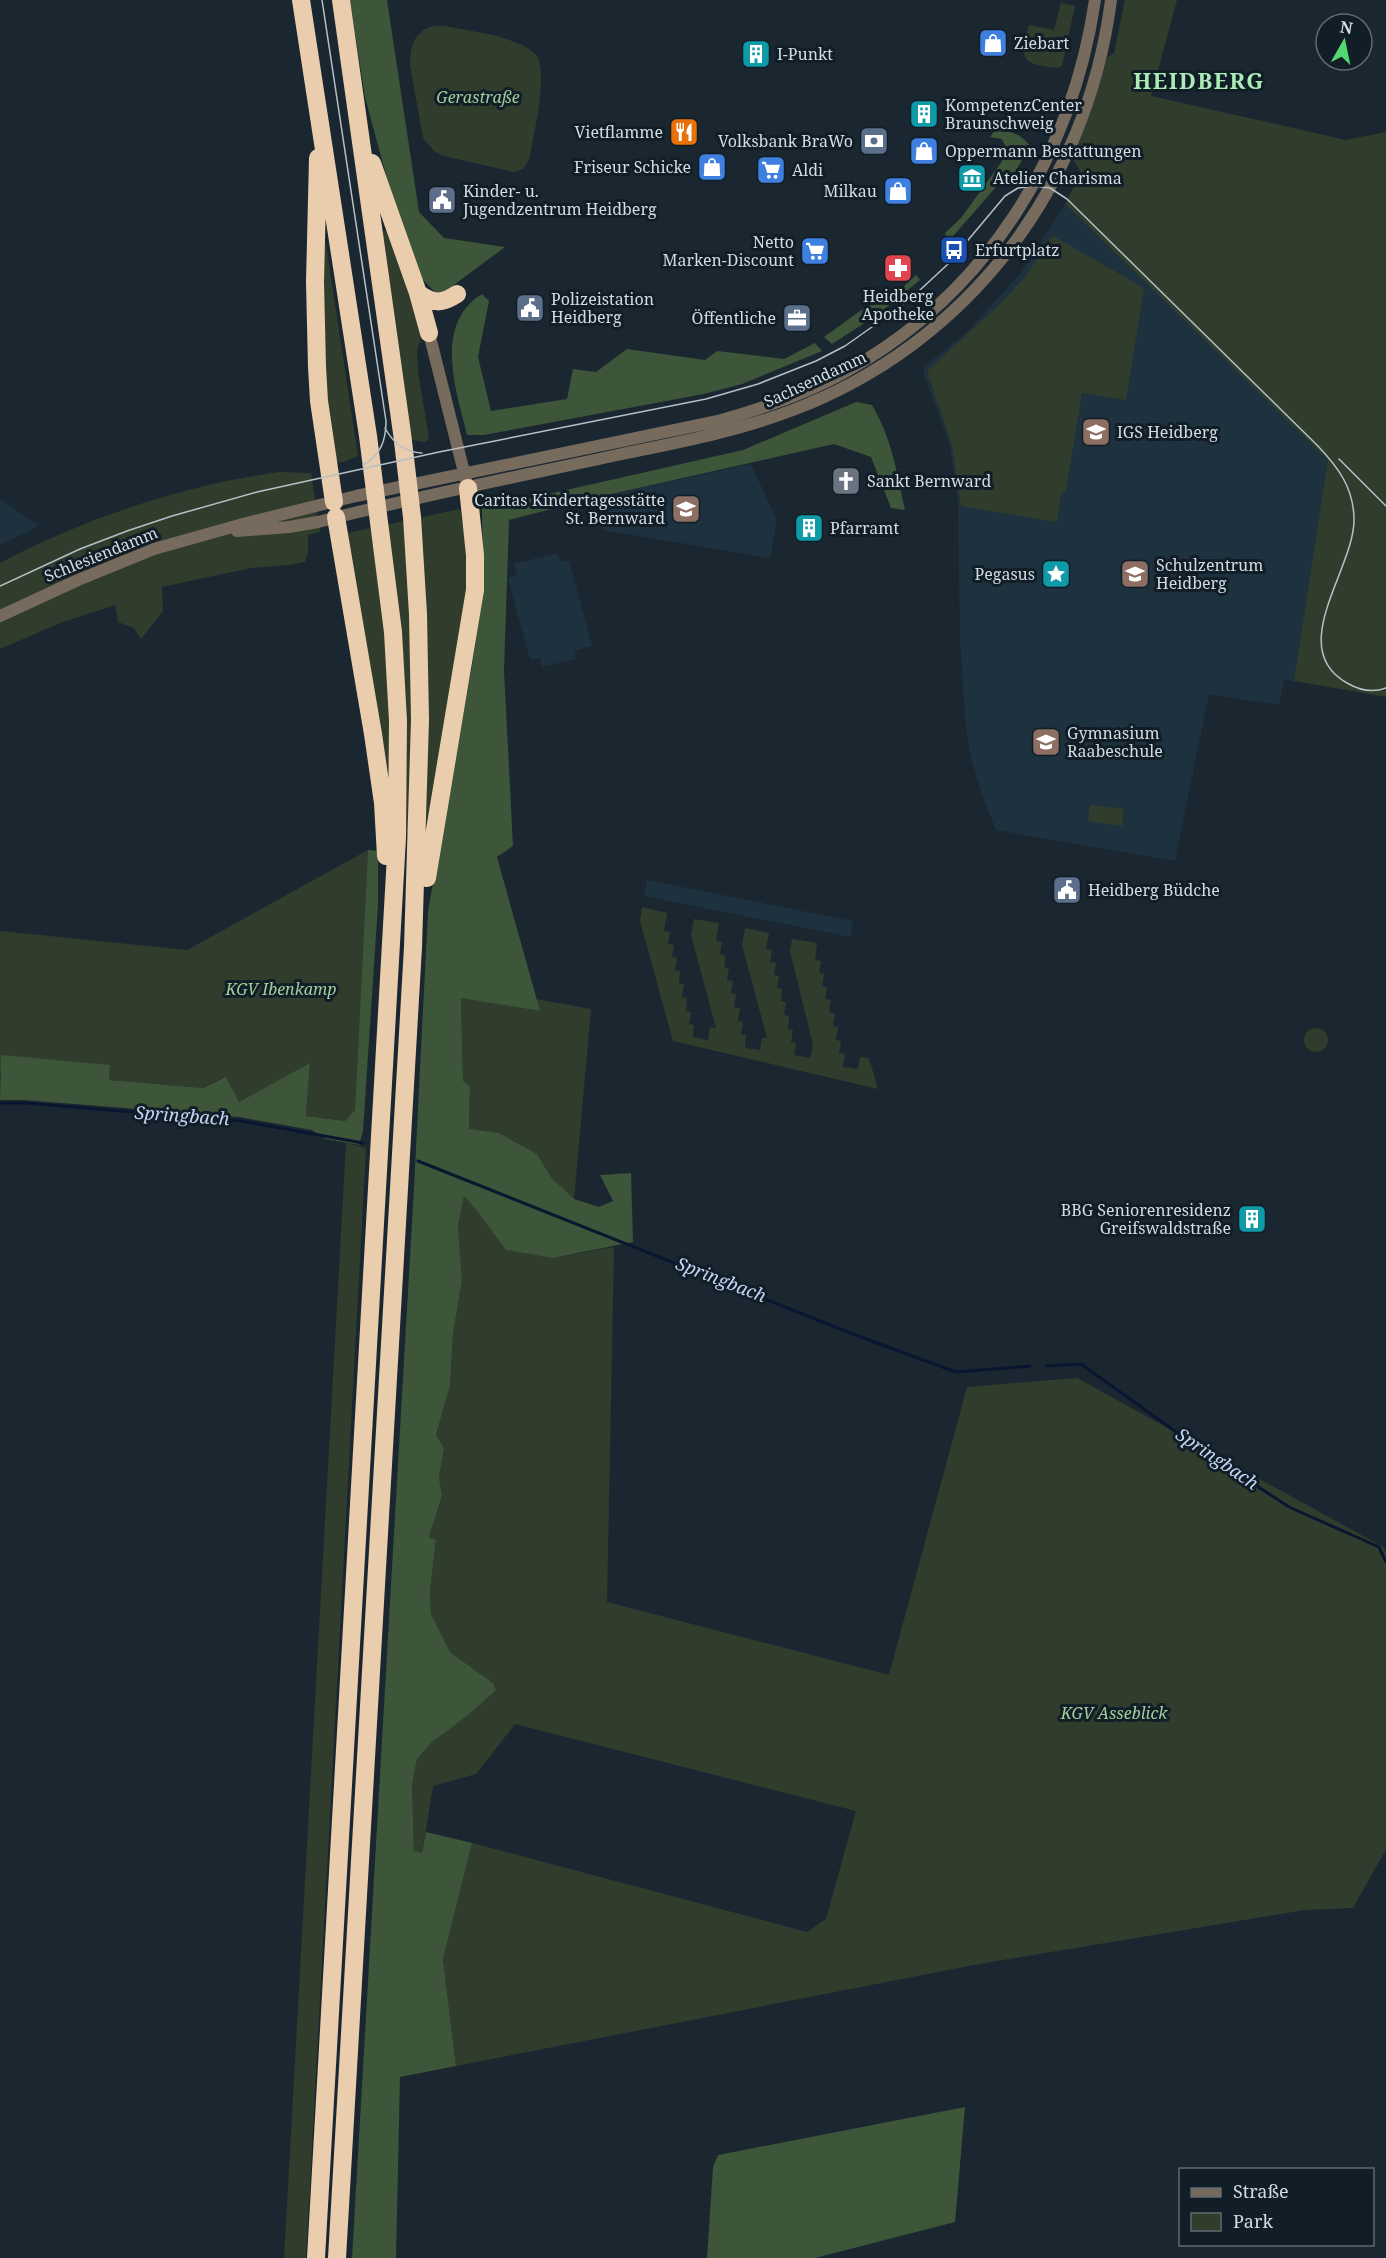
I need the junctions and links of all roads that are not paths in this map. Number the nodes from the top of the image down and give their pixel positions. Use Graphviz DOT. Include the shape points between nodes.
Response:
graph roads {
  1 [pos="302,0"];
  2 [pos="341,0"];
  3 [pos="1095,0"];
  4 [pos="1111,0"];
  5 [pos="354,88"];
  6 [pos="320,120"];
  7 [pos="418,293"];
  8 [pos="457,294"];
  9 [pos="429,333"];
  10 [pos="444,478"];
  11 [pos="466,481"];
  12 [pos="447,492"];
  13 [pos="335,509"];
  14 [pos="0,616"];
  15 [pos="392,919"];
  16 [pos="412,947"];
  17 [pos="341,2178"];
  18 [pos="316,2258"];
  19 [pos="337,2258"];
  20 [pos="342,2258"];
  1 -- 6 [label="highway"];
  2 -- 5 [label="highway"];
  3 -- 11 [label="street, Sachsendamm" via="1085,57 1070,103 1034,186 964,280 904,334 844,373 754,411"];
  4 -- 11 [label="street, Sachsendamm" via="1090,90 1071,143 1038,209 973,293 913,345 851,384 760,422"];
  5 -- 7 [label="highway" via="373,165"];
  5 -- 16 [label="highway" via="402,433 416,571 420,720"];
  6 -- 13 [label="highway" via="315,282 317,367"];
  6 -- 15 [label="highway" via="393,632 398,802"];
  7 -- 8 [label="highway" via="437,302"];
  7 -- 9 [label="highway"];
  9 -- 11 [label="street"];
  10 -- 11 [label="street, Sachsendamm"];
  10 -- 12 [label="street"];
  10 -- 13 [label="street, Sachsendamm" via="356,496"];
  11 -- 12 [label="street, Sachsendamm"];
  11 -- 16 [label="highway" via="476,590 424,900"];
  12 -- 13 [label="street, Sachsendamm" via="358,511"];
  13 -- 14 [label="street, Schlesiendamm" via="289,527 218,531 154,549"];
  13 -- 15 [label="highway" via="383,802"];
  15 -- 18 [label="highway"];
  16 -- 17 [label="highway"];
  17 -- 19 [label="highway"];
  17 -- 20 [label="highway"];
}
